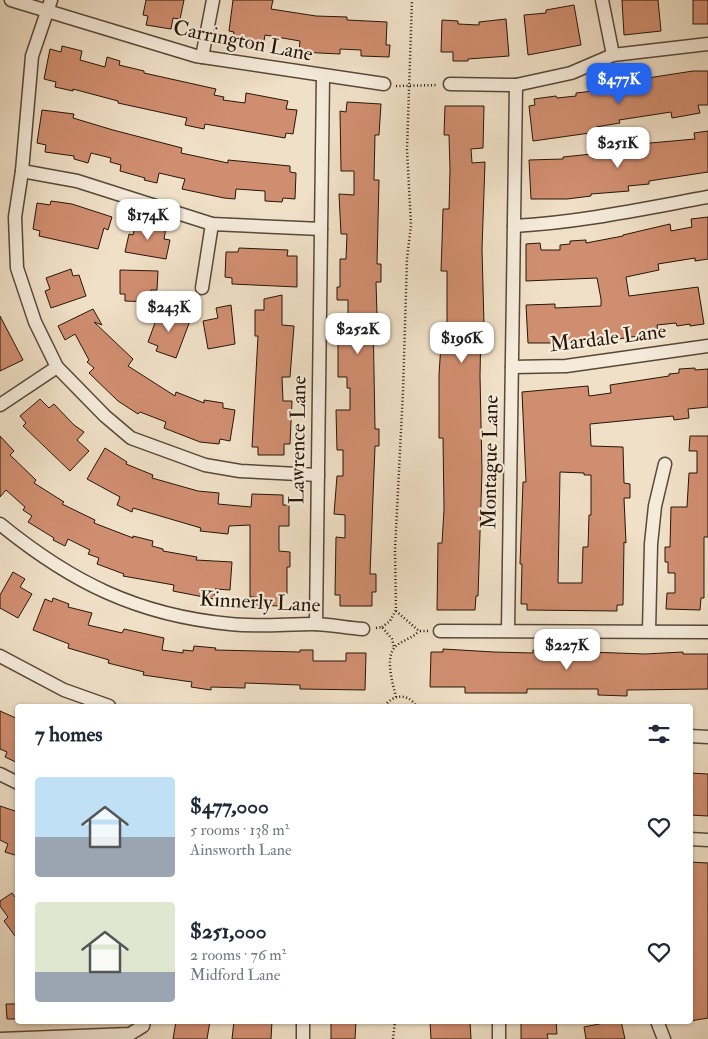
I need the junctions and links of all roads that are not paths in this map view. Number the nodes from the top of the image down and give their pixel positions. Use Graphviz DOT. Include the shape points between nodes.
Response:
graph roads {
  1 [pos="11,0"];
  2 [pos="213,0"];
  3 [pos="602,0"];
  4 [pos="50,6"];
  5 [pos="708,44"];
  6 [pos="613,55"];
  7 [pos="202,57"];
  8 [pos="323,76"];
  9 [pos="384,84"];
  10 [pos="450,84"];
  11 [pos="516,85"];
  12 [pos="22,171"];
  13 [pos="708,197"];
  14 [pos="212,224"];
  15 [pos="514,226"];
  16 [pos="321,229"];
  17 [pos="202,288"];
  18 [pos="708,346"];
  19 [pos="512,367"];
  20 [pos="57,368"];
  21 [pos="0,405"];
  22 [pos="665,464"];
  23 [pos="318,475"];
  24 [pos="0,524"];
  25 [pos="316,624"];
  26 [pos="363,630"];
  27 [pos="508,630"];
  28 [pos="649,630"];
  29 [pos="440,631"];
  30 [pos="708,632"];
  31 [pos="0,656"];
  32 [pos="103,704"];
  33 [pos="693,736"];
  34 [pos="708,736"];
  35 [pos="0,774"];
  36 [pos="15,782"];
  37 [pos="693,838"];
  38 [pos="708,840"];
  39 [pos="143,1024"];
  40 [pos="303,1024"];
  41 [pos="499,1024"];
  42 [pos="658,1024"];
  43 [pos="0,1039"];
  44 [pos="303,1039"];
  45 [pos="499,1039"];
  46 [pos="664,1039"];
  1 -- 4 [label="street, Carrington Lane"];
  2 -- 7 [label="street"];
  3 -- 6 [label="street"];
  4 -- 7 [label="street, Carrington Lane"];
  4 -- 12 [label="street" via="32,56"];
  5 -- 6 [label="street"];
  6 -- 11 [label="street" via="570,72"];
  7 -- 8 [label="street, Carrington Lane"];
  8 -- 9 [label="street, Carrington Lane"];
  8 -- 16 [label="street, Lawrence Lane"];
  10 -- 11 [label="street"];
  11 -- 15 [label="street, Montague Lane"];
  12 -- 14 [label="street" via="77,181"];
  12 -- 20 [label="street" via="14,217 18,268 35,322"];
  13 -- 15 [label="street" via="620,215"];
  14 -- 16 [label="street"];
  14 -- 17 [label="street"];
  15 -- 19 [label="street, Montague Lane"];
  16 -- 23 [label="street, Lawrence Lane"];
  18 -- 19 [label="street, Mardale Lane" via="566,366"];
  19 -- 27 [label="street, Montague Lane"];
  20 -- 21 [label="street"];
  20 -- 23 [label="street" via="131,438 148,445 205,465 240,471"];
  22 -- 28 [label="street" via="655,506 651,544"];
  23 -- 25 [label="street, Lawrence Lane"];
  24 -- 25 [label="street, Kinnerly Lane" via="36,554 86,584 130,603 180,618 231,625"];
  25 -- 26 [label="street, Kinnerly Lane"];
  27 -- 28 [label="street"];
  27 -- 29 [label="street"];
  28 -- 30 [label="street"];
  31 -- 32 [label="street" via="64,690"];
  33 -- 34 [label="street"];
  35 -- 36 [label="street"];
  37 -- 38 [label="street"];
  39 -- 43 [label="street" via="130,1034"];
  40 -- 44 [label="street"];
  41 -- 45 [label="street"];
  42 -- 46 [label="street"];
}
